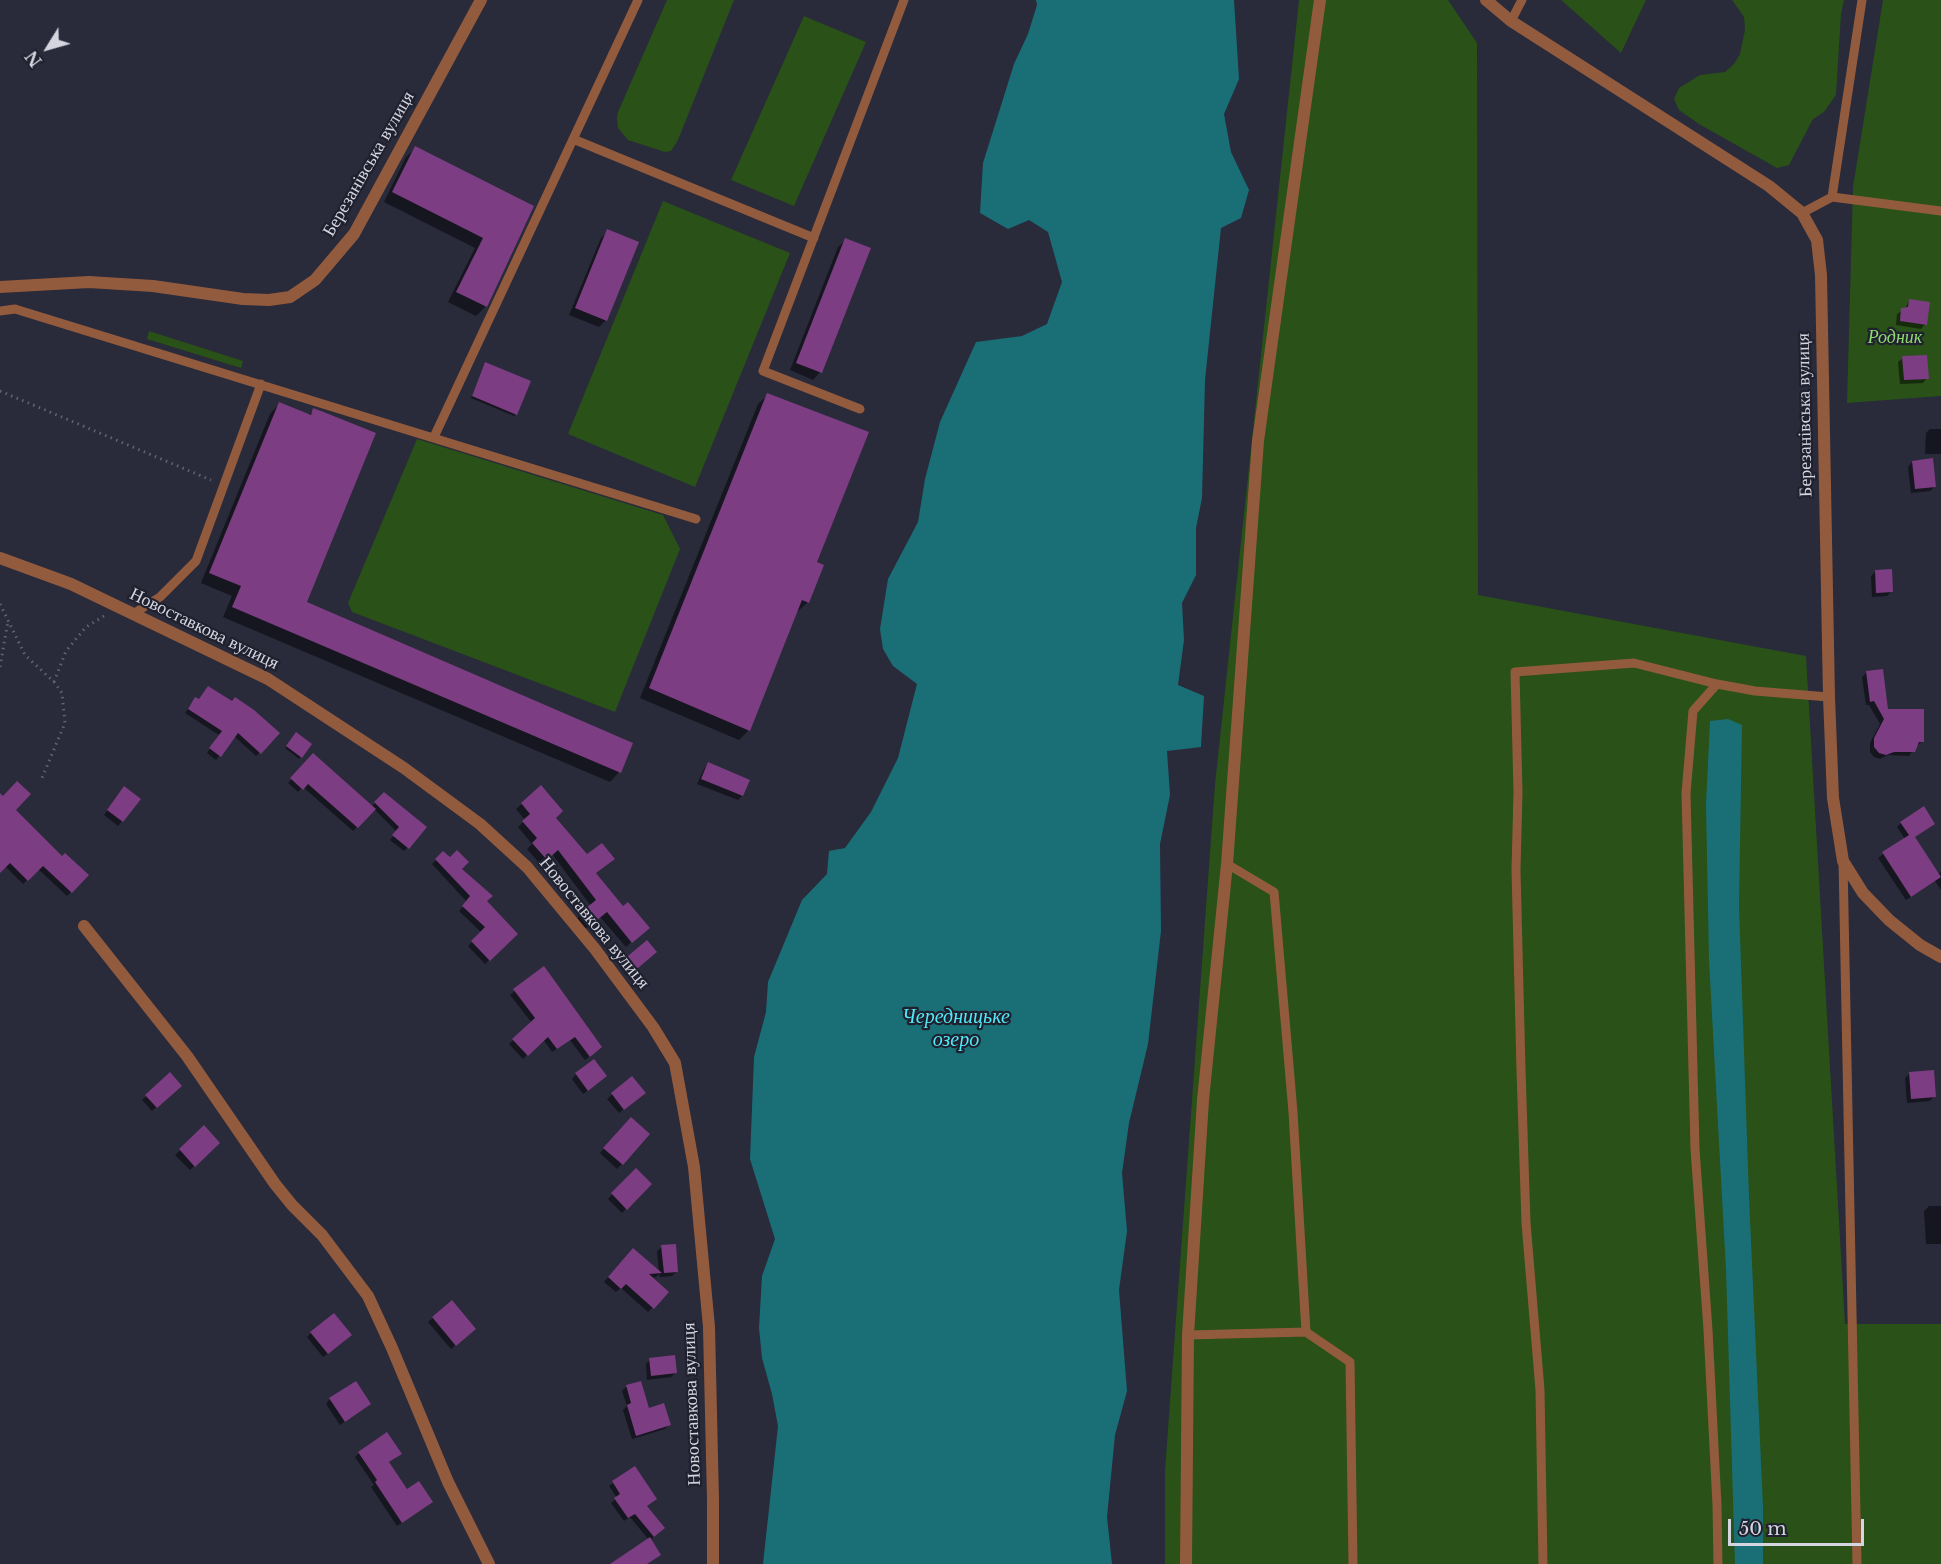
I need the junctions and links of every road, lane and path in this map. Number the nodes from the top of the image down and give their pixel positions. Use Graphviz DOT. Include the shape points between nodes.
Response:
graph roads {
  1 [pos="481,0"];
  2 [pos="638,0"];
  3 [pos="904,0"];
  4 [pos="1320,0"];
  5 [pos="1486,0"];
  6 [pos="1522,0"];
  7 [pos="1862,0"];
  8 [pos="1511,21"];
  9 [pos="573,139"];
  10 [pos="1832,197"];
  11 [pos="1941,211"];
  12 [pos="1802,213"];
  13 [pos="814,238"];
  14 [pos="0,287"];
  15 [pos="0,310"];
  16 [pos="261,384"];
  17 [pos="0,391"];
  18 [pos="860,409"];
  19 [pos="434,437"];
  20 [pos="224,485"];
  21 [pos="696,519"];
  22 [pos="0,558"];
  23 [pos="0,604"];
  24 [pos="128,611"];
  25 [pos="8,619"];
  26 [pos="0,667"];
  27 [pos="54,682"];
  28 [pos="1717,684"];
  29 [pos="1829,697"];
  30 [pos="42,778"];
  31 [pos="1843,861"];
  32 [pos="1227,864"];
  33 [pos="84,926"];
  34 [pos="1941,957"];
  35 [pos="1306,1332"];
  36 [pos="1188,1335"];
  37 [pos="489,1564"];
  38 [pos="713,1564"];
  39 [pos="1186,1564"];
  40 [pos="1353,1564"];
  41 [pos="1543,1564"];
  42 [pos="1718,1564"];
  43 [pos="1857,1564"];
  1 -- 14 [label="street, Березанівська вулиця" via="354,234 315,280 290,297 243,299 153,286 88,282"];
  2 -- 9 [label="lane"];
  3 -- 13 [label="lane"];
  4 -- 32 [label="street" via="1258,441"];
  5 -- 8 [label="street, Березанівська вулиця"];
  6 -- 8 [label="lane"];
  7 -- 10 [label="lane"];
  8 -- 12 [label="street, Березанівська вулиця" via="1770,186"];
  9 -- 13 [label="lane"];
  9 -- 19 [label="lane"];
  10 -- 11 [label="lane"];
  10 -- 12 [label="lane"];
  12 -- 29 [label="street, Березанівська вулиця" via="1817,240 1821,274"];
  13 -- 18 [label="lane" via="763,371"];
  15 -- 16 [label="lane" via="15,309"];
  16 -- 19 [label="lane"];
  16 -- 20 [label="lane"];
  17 -- 20 [label="path"];
  19 -- 21 [label="lane"];
  20 -- 24 [label="lane" via="196,561 160,597"];
  22 -- 24 [label="street, Новоставкова вулиця" via="71,584"];
  23 -- 25 [label="path"];
  24 -- 27 [label="path" via="103,616 86,627 66,651"];
  24 -- 38 [label="street, Новоставкова вулиця" via="268,679 404,768 480,824 546,888 653,1027 675,1063 694,1167 709,1327"];
  25 -- 26 [label="path"];
  25 -- 27 [label="path" via="25,655"];
  27 -- 30 [label="path" via="62,693 64,723"];
  28 -- 29 [label="lane"];
  28 -- 41 [label="lane" via="1634,663 1515,672 1521,1070 1526,1222 1540,1390"];
  28 -- 42 [label="lane" via="1694,711 1686,793 1695,1149"];
  29 -- 31 [label="street, Березанівська вулиця" via="1833,798"];
  31 -- 34 [label="street, Березанівська вулиця" via="1863,893 1888,920"];
  31 -- 43 [label="lane"];
  32 -- 35 [label="lane" via="1274,892"];
  32 -- 36 [label="street" via="1203,1100"];
  33 -- 37 [label="street" via="187,1056 275,1184 322,1235 368,1296 448,1482"];
  35 -- 36 [label="lane"];
  35 -- 40 [label="lane" via="1350,1362"];
  36 -- 39 [label="street"];
}
